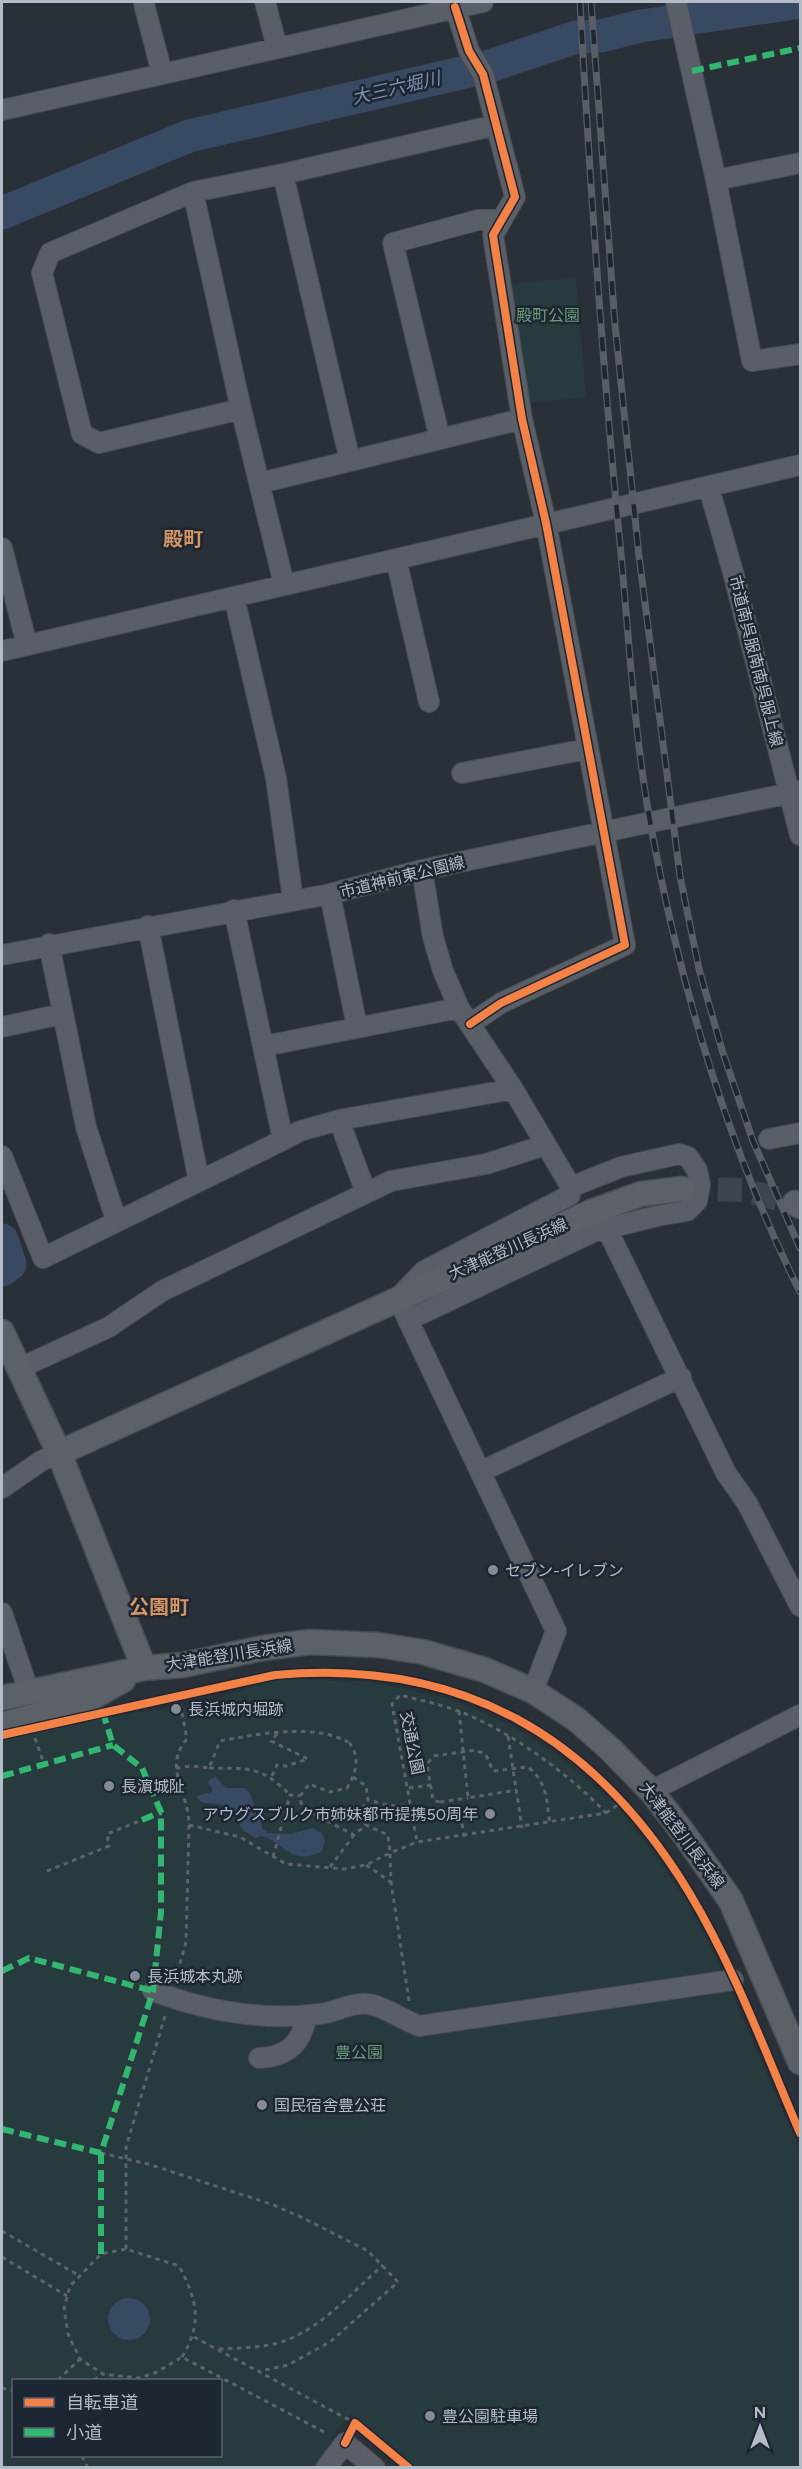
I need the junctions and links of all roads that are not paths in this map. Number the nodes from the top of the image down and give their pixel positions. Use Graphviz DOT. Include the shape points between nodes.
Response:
graph roads {
  1 [pos="265,2"];
  2 [pos="483,2"];
  3 [pos="144,4"];
  4 [pos="455,8"];
  5 [pos="678,13"];
  6 [pos="278,46"];
  7 [pos="162,73"];
  8 [pos="2,110"];
  9 [pos="496,125"];
  10 [pos="801,163"];
  11 [pos="283,174"];
  12 [pos="716,180"];
  13 [pos="194,192"];
  14 [pos="501,220"];
  15 [pos="801,354"];
  16 [pos="241,409"];
  17 [pos="522,419"];
  18 [pos="440,439"];
  19 [pos="350,461"];
  20 [pos="801,465"];
  21 [pos="260,483"];
  22 [pos="708,488"];
  23 [pos="546,523"];
  24 [pos="2,548"];
  25 [pos="396,559"];
  26 [pos="284,584"];
  27 [pos="234,597"];
  28 [pos="27,645"];
  29 [pos="2,651"];
  30 [pos="429,702"];
  31 [pos="587,748"];
  32 [pos="462,773"];
  33 [pos="795,792"];
  34 [pos="603,833"];
  35 [pos="801,835"];
  36 [pos="422,870"];
  37 [pos="330,894"];
  38 [pos="293,900"];
  39 [pos="234,910"];
  40 [pos="148,926"];
  41 [pos="49,945"];
  42 [pos="2,955"];
  43 [pos="62,1014"];
  44 [pos="464,1016"];
  45 [pos="2,1027"];
  46 [pos="357,1027"];
  47 [pos="264,1046"];
  48 [pos="513,1089"];
  49 [pos="339,1119"];
  50 [pos="801,1133"];
  51 [pos="769,1139"];
  52 [pos="283,1140"];
  53 [pos="546,1145"];
  54 [pos="2,1156"];
  55 [pos="199,1181"];
  56 [pos="571,1187"];
  57 [pos="682,1189"];
  58 [pos="366,1193"];
  59 [pos="116,1220"];
  60 [pos="607,1229"];
  61 [pos="398,1298"];
  62 [pos="408,1320"];
  63 [pos="2,1332"];
  64 [pos="20,1368"];
  65 [pos="681,1377"];
  66 [pos="59,1453"];
  67 [pos="482,1471"];
  68 [pos="2,1488"];
  69 [pos="801,1606"];
  70 [pos="2,1613"];
  71 [pos="144,1668"];
  72 [pos="533,1691"];
  73 [pos="29,1692"];
  74 [pos="2,1698"];
  75 [pos="801,1714"];
  76 [pos="2,1725"];
  77 [pos="651,1791"];
  78 [pos="733,1980"];
  79 [pos="162,1994"];
  80 [pos="306,2015"];
  81 [pos="799,2052"];
  82 [pos="259,2058"];
  83 [pos="326,2468"];
  84 [pos="375,2468"];
  1 -- 6 [label="street"];
  2 -- 4 [label="street"];
  3 -- 7 [label="street"];
  4 -- 6 [label="street"];
  4 -- 9 [label="street" via="468,51 483,74"];
  5 -- 12 [label="street"];
  6 -- 7 [label="street"];
  7 -- 8 [label="street"];
  9 -- 11 [label="street"];
  9 -- 14 [label="street" via="515,197"];
  10 -- 12 [label="street"];
  11 -- 13 [label="street"];
  11 -- 19 [label="street"];
  12 -- 15 [label="street" via="752,362"];
  13 -- 16 [label="street"];
  13 -- 16 [label="street" via="50,253 42,273 82,434 99,443"];
  14 -- 17 [label="street" via="494,235"];
  14 -- 18 [label="street" via="478,220 393,243"];
  16 -- 21 [label="street"];
  17 -- 18 [label="street"];
  17 -- 23 [label="street"];
  18 -- 19 [label="street"];
  19 -- 21 [label="street"];
  20 -- 22 [label="street"];
  21 -- 26 [label="street"];
  22 -- 23 [label="street"];
  22 -- 33 [label="street, 市道南呉服南南呉服上線"];
  23 -- 25 [label="street"];
  23 -- 31 [label="street"];
  24 -- 28 [label="street"];
  25 -- 26 [label="street"];
  25 -- 30 [label="street"];
  26 -- 27 [label="street"];
  27 -- 28 [label="street"];
  27 -- 38 [label="street" via="276,778"];
  28 -- 29 [label="street"];
  31 -- 32 [label="street"];
  31 -- 34 [label="street"];
  33 -- 34 [label="street, 市道神前東公園線"];
  33 -- 35 [label="street, 市道南呉服南南呉服上線"];
  34 -- 36 [label="street, 市道神前東公園線"];
  34 -- 44 [label="street" via="626,945"];
  36 -- 37 [label="street, 市道神前東公園線"];
  36 -- 44 [label="street" via="442,971"];
  37 -- 38 [label="street, 市道神前東公園線"];
  37 -- 46 [label="street"];
  38 -- 39 [label="street, 市道神前東公園線"];
  39 -- 40 [label="street, 市道神前東公園線"];
  39 -- 47 [label="street"];
  40 -- 41 [label="street, 市道神前東公園線"];
  40 -- 55 [label="street"];
  41 -- 42 [label="street, 市道神前東公園線"];
  41 -- 43 [label="street"];
  43 -- 45 [label="street"];
  43 -- 59 [label="street" via="86,1127"];
  44 -- 46 [label="street"];
  44 -- 48 [label="street"];
  46 -- 47 [label="street"];
  47 -- 52 [label="street"];
  48 -- 49 [label="street"];
  48 -- 53 [label="street"];
  49 -- 52 [label="street"];
  49 -- 58 [label="street"];
  50 -- 51 [label="street"];
  52 -- 55 [label="street"];
  53 -- 56 [label="street"];
  53 -- 58 [label="street" via="486,1164 391,1180"];
  54 -- 59 [label="street" via="43,1258"];
  55 -- 59 [label="street"];
  56 -- 60 [label="street" via="621,1167 679,1154 688,1157 697,1170 700,1185 697,1202 687,1211"];
  56 -- 61 [label="street" via="570,1195 424,1271"];
  57 -- 61 [label="main road, 大津能登川長浜線" via="641,1194 591,1212"];
  58 -- 64 [label="street" via="162,1292 109,1327"];
  60 -- 62 [label="street" via="593,1232"];
  60 -- 65 [label="street"];
  61 -- 62 [label="street"];
  61 -- 66 [label="main road, 大津能登川長浜線"];
  62 -- 67 [label="street"];
  63 -- 64 [label="main road"];
  64 -- 66 [label="main road"];
  65 -- 67 [label="street"];
  65 -- 69 [label="street" via="726,1473 747,1503"];
  66 -- 68 [label="street" via="40,1461"];
  66 -- 71 [label="main road, 大津能登川長浜線"];
  67 -- 72 [label="street" via="556,1631"];
  70 -- 73 [label="street"];
  71 -- 72 [label="main road, 大津能登川長浜線" via="183,1665 310,1642 378,1645 423,1652 485,1670"];
  71 -- 73 [label="main road"];
  71 -- 76 [label="main road" via="82,1703"];
  72 -- 77 [label="main road, 大津能登川長浜線" via="576,1719"];
  73 -- 74 [label="main road"];
  75 -- 77 [label="street"];
  77 -- 81 [label="main road, 大津能登川長浜線" via="731,1901"];
  78 -- 80 [label="street" via="418,2026 373,2005 353,2004"];
  79 -- 80 [label="street" via="234,2013"];
  80 -- 82 [label="street" via="298,2042 273,2058"];
  83 -- 84 [label="street" via="345,2443"];
}
